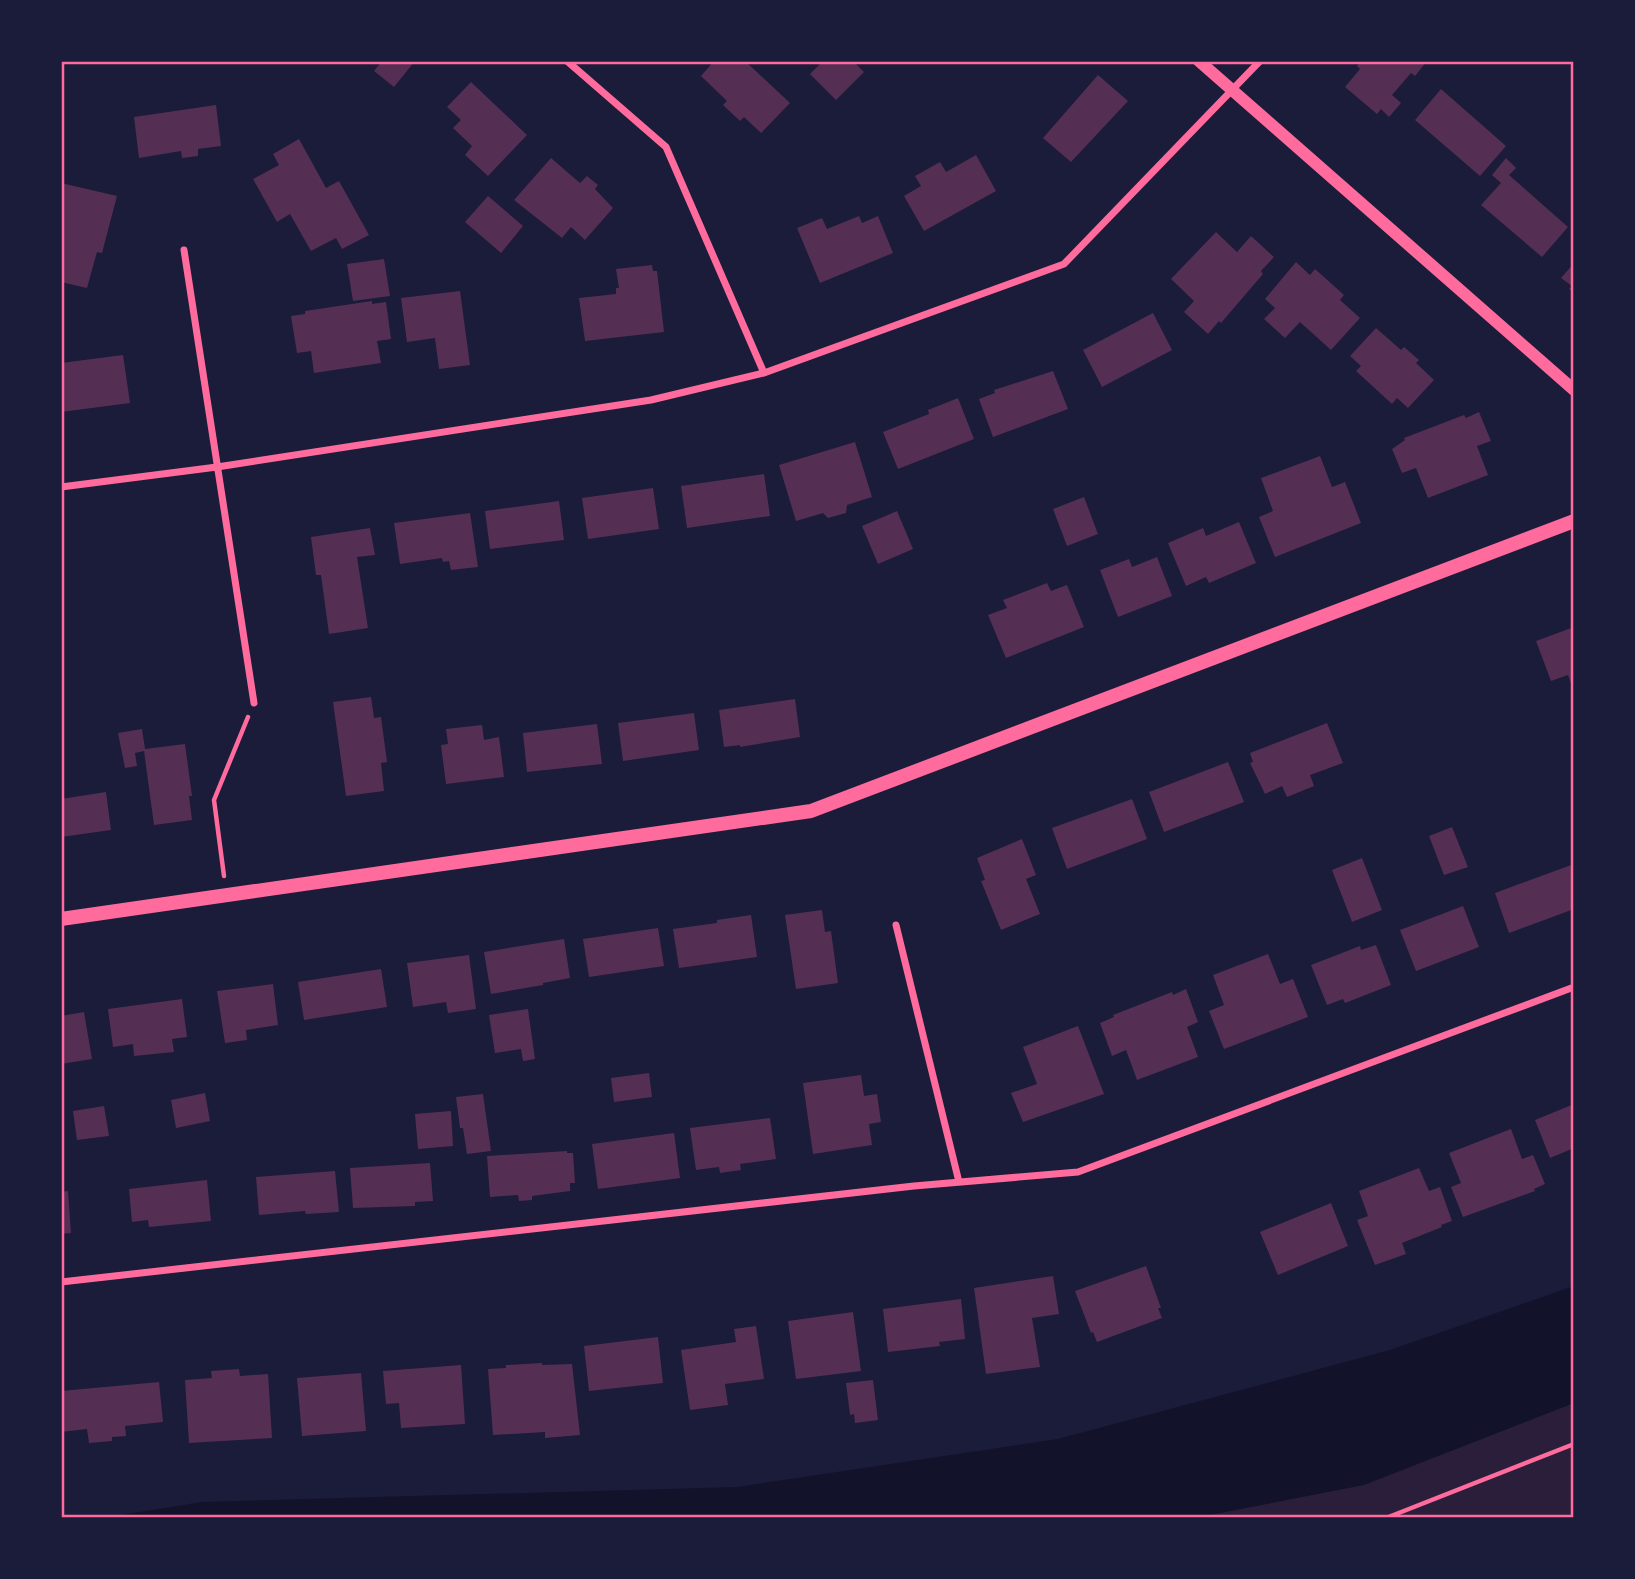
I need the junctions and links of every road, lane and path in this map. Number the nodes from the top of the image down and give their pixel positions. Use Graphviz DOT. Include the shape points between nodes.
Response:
graph roads {
  1 [pos="567,61"];
  2 [pos="1199,61"];
  3 [pos="1260,61"];
  4 [pos="1233,91"];
  5 [pos="184,250"];
  6 [pos="764,373"];
  7 [pos="1574,390"];
  8 [pos="217,467"];
  9 [pos="61,487"];
  10 [pos="1574,521"];
  11 [pos="254,703"];
  12 [pos="226,895"];
  13 [pos="61,919"];
  14 [pos="897,925"];
  15 [pos="1574,987"];
  16 [pos="960,1182"];
  17 [pos="61,1282"];
  18 [pos="1574,1444"];
  19 [pos="1385,1518"];
  1 -- 6 [label="street" via="666,147"];
  2 -- 4 [label="street"];
  3 -- 4 [label="street"];
  4 -- 6 [label="street" via="1064,264"];
  4 -- 7 [label="street"];
  5 -- 8 [label="street"];
  6 -- 8 [label="street" via="651,400"];
  8 -- 9 [label="street"];
  8 -- 11 [label="street"];
  10 -- 12 [label="main road" via="811,811"];
  11 -- 12 [label="path" via="214,800"];
  12 -- 13 [label="main road"];
  14 -- 16 [label="street"];
  15 -- 16 [label="street" via="1078,1172"];
  16 -- 17 [label="street"];
  18 -- 19 [label="path"];
}
